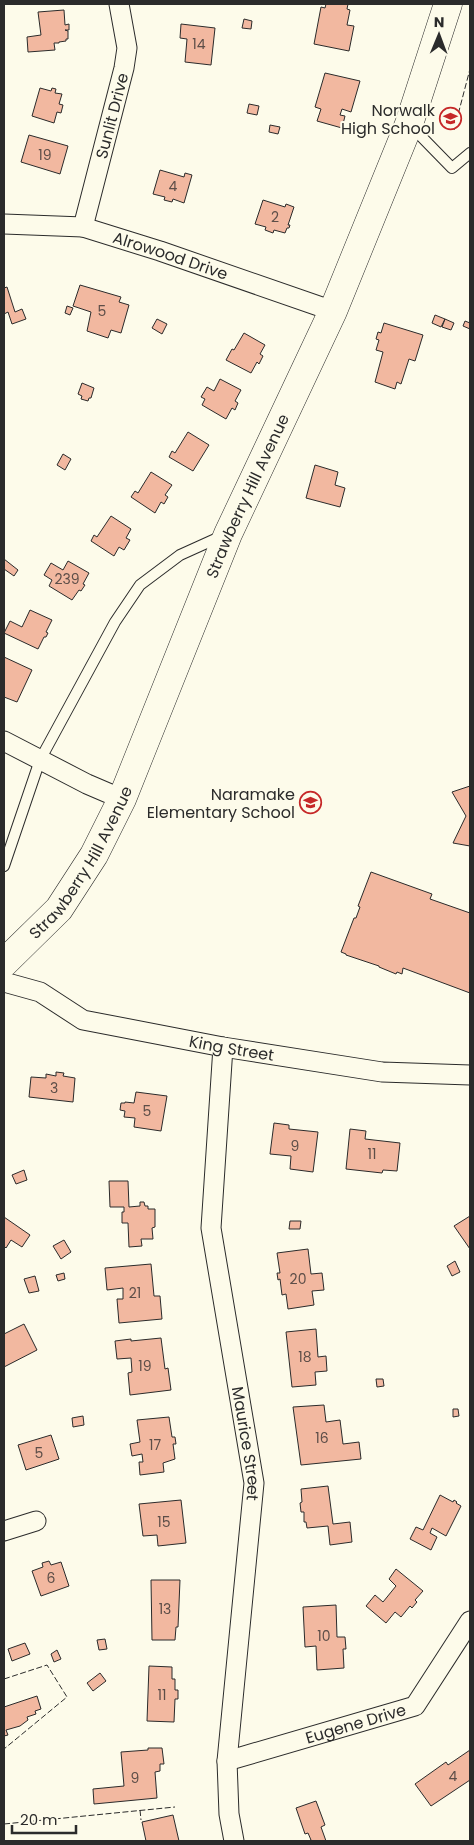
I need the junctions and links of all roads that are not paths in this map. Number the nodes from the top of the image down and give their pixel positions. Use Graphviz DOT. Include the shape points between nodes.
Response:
graph roads {
  1 [pos="119,4"];
  2 [pos="448,4"];
  3 [pos="409,124"];
  4 [pos="470,153"];
  5 [pos="4,224"];
  6 [pos="83,227"];
  7 [pos="333,311"];
  8 [pos="228,534"];
  9 [pos="4,740"];
  10 [pos="40,760"];
  11 [pos="122,799"];
  12 [pos="4,866"];
  13 [pos="4,964"];
  14 [pos="4,982"];
  15 [pos="224,1048"];
  16 [pos="470,1075"];
  17 [pos="36,1521"];
  18 [pos="4,1531"];
  19 [pos="470,1621"];
  20 [pos="227,1761"];
  21 [pos="234,1841"];
  1 -- 6 [label="street, Sunlit Drive" via="127,48 124,68"];
  2 -- 3 [label="main road, Strawberry Hill Avenue"];
  3 -- 4 [label="lane" via="452,168"];
  3 -- 7 [label="main road, Strawberry Hill Avenue"];
  5 -- 6 [label="street, Alrowood Drive"];
  6 -- 7 [label="street, Alrowood Drive"];
  7 -- 8 [label="main road, Strawberry Hill Avenue"];
  8 -- 10 [label="lane" via="180,555 140,585 115,622"];
  8 -- 11 [label="main road, Strawberry Hill Avenue"];
  9 -- 10 [label="street"];
  10 -- 11 [label="street"];
  10 -- 12 [label="lane"];
  11 -- 13 [label="main road, Strawberry Hill Avenue" via="94,855 59,909"];
  14 -- 15 [label="street, King Street" via="40,992 83,1020"];
  15 -- 16 [label="street, King Street" via="382,1072"];
  15 -- 20 [label="street, Maurice Street" via="211,1228 254,1482"];
  17 -- 18 [label="street"];
  19 -- 20 [label="street, Eugene Drive" via="416,1706"];
  20 -- 21 [label="street, Maurice Street" via="229,1814"];
}
